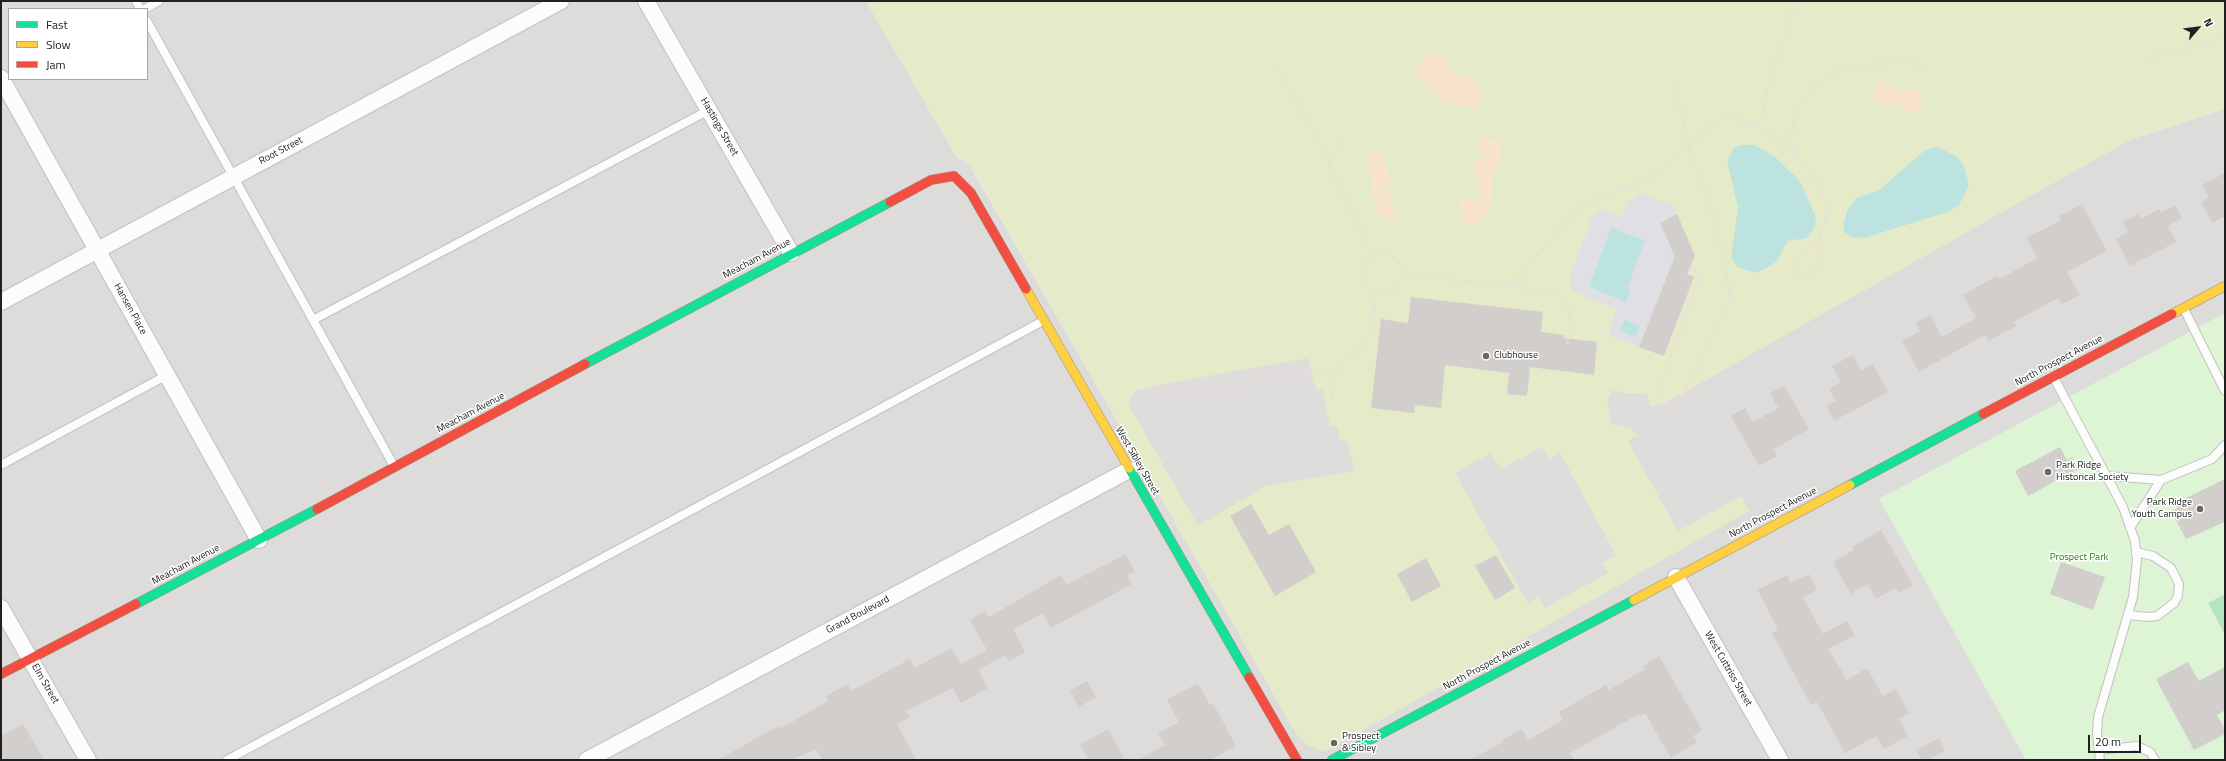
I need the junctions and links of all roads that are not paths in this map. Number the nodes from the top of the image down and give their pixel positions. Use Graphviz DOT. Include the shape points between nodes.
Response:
graph roads {
  1 [pos="160,1"];
  2 [pos="561,1"];
  3 [pos="646,1"];
  4 [pos="147,8"];
  5 [pos="148,23"];
  6 [pos="1,78"];
  7 [pos="709,110"];
  8 [pos="954,176"];
  9 [pos="233,177"];
  10 [pos="97,250"];
  11 [pos="791,253"];
  12 [pos="2225,286"];
  13 [pos="1,302"];
  14 [pos="2184,308"];
  15 [pos="313,320"];
  16 [pos="1044,321"];
  17 [pos="167,375"];
  18 [pos="2054,377"];
  19 [pos="2225,391"];
  20 [pos="2225,445"];
  21 [pos="1,465"];
  22 [pos="394,467"];
  23 [pos="1129,470"];
  24 [pos="2107,476"];
  25 [pos="2161,480"];
  26 [pos="2130,528"];
  27 [pos="259,540"];
  28 [pos="2136,552"];
  29 [pos="1676,577"];
  30 [pos="1,608"];
  31 [pos="2128,615"];
  32 [pos="30,659"];
  33 [pos="1,674"];
  34 [pos="2099,750"];
  35 [pos="88,760"];
  36 [pos="227,760"];
  37 [pos="587,760"];
  38 [pos="1297,760"];
  39 [pos="1332,760"];
  40 [pos="1780,760"];
  41 [pos="2100,760"];
  42 [pos="2155,760"];
  1 -- 4 [label="lane"];
  2 -- 9 [label="street, Root Street"];
  3 -- 7 [label="street, Hastings Street"];
  5 -- 9 [label="lane"];
  6 -- 10 [label="street, Hansen Place"];
  7 -- 11 [label="street, Hastings Street"];
  7 -- 15 [label="lane"];
  8 -- 11 [label="street, Meacham Avenue" via="932,180"];
  8 -- 16 [label="street, West Sibley Street" via="971,193"];
  9 -- 10 [label="street, Root Street"];
  9 -- 15 [label="lane"];
  10 -- 13 [label="street, Root Street"];
  10 -- 17 [label="street, Hansen Place"];
  11 -- 22 [label="street, Meacham Avenue"];
  12 -- 14 [label="street, North Prospect Avenue"];
  14 -- 18 [label="street, North Prospect Avenue"];
  14 -- 19 [label="lane"];
  15 -- 22 [label="lane"];
  16 -- 23 [label="street, West Sibley Street"];
  16 -- 36 [label="lane"];
  17 -- 21 [label="lane"];
  17 -- 27 [label="street, Hansen Place"];
  18 -- 24 [label="lane"];
  18 -- 29 [label="street, North Prospect Avenue"];
  20 -- 25 [label="lane" via="2212,459"];
  22 -- 27 [label="street, Meacham Avenue"];
  23 -- 37 [label="street, Grand Boulevard"];
  23 -- 38 [label="street, West Sibley Street"];
  24 -- 25 [label="lane"];
  24 -- 26 [label="lane" via="2123,507"];
  25 -- 26 [label="lane"];
  26 -- 28 [label="lane"];
  27 -- 32 [label="street, Meacham Avenue"];
  28 -- 31 [label="lane" via="2133,597"];
  28 -- 31 [label="lane" via="2153,556 2171,568 2179,584 2178,596 2174,603 2157,616"];
  29 -- 39 [label="street, North Prospect Avenue"];
  29 -- 40 [label="street, West Cuttriss Street"];
  30 -- 32 [label="street, Elm Street"];
  31 -- 34 [label="lane" via="2098,716"];
  32 -- 33 [label="street, Meacham Avenue"];
  32 -- 35 [label="street, Elm Street"];
  34 -- 41 [label="lane"];
  34 -- 42 [label="lane" via="2137,746 2150,752"];
}
